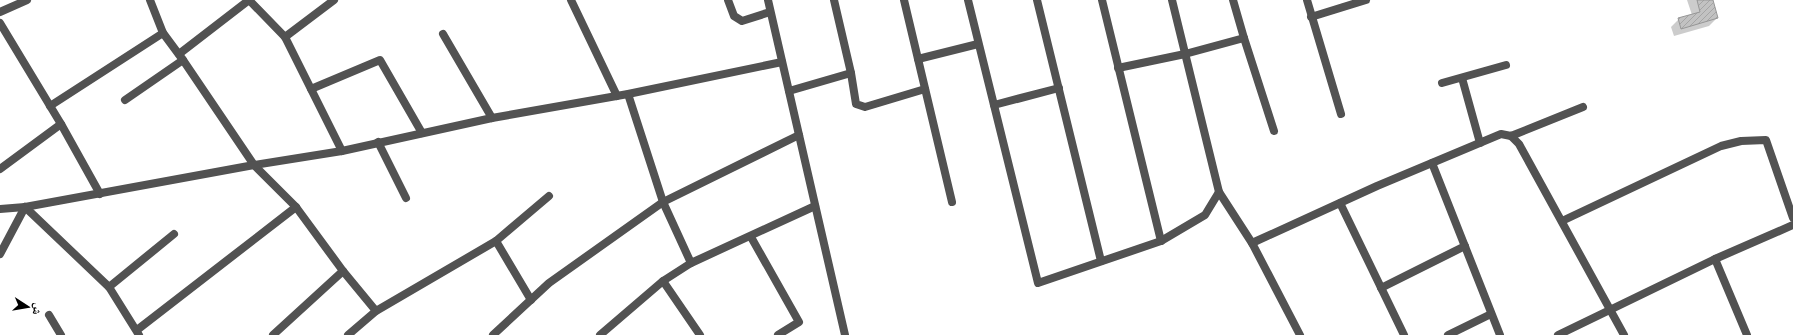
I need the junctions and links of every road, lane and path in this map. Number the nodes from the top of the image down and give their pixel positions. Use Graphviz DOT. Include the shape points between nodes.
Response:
graph roads {
  1 [pos="27,0"];
  2 [pos="150,0"];
  3 [pos="249,0"];
  4 [pos="334,0"];
  5 [pos="571,0"];
  6 [pos="728,0"];
  7 [pos="768,0"];
  8 [pos="834,0"];
  9 [pos="904,0"];
  10 [pos="968,0"];
  11 [pos="1037,0"];
  12 [pos="1102,0"];
  13 [pos="1172,0"];
  14 [pos="1234,0"];
  15 [pos="1307,0"];
  16 [pos="1366,0"];
  17 [pos="0,12"];
  18 [pos="770,12"];
  19 [pos="1311,17"];
  20 [pos="0,24"];
  21 [pos="162,33"];
  22 [pos="443,34"];
  23 [pos="2,35"];
  24 [pos="285,37"];
  25 [pos="1244,38"];
  26 [pos="978,44"];
  27 [pos="1186,54"];
  28 [pos="181,57"];
  29 [pos="918,59"];
  30 [pos="782,62"];
  31 [pos="1506,65"];
  32 [pos="1118,68"];
  33 [pos="851,73"];
  34 [pos="1462,78"];
  35 [pos="1442,84"];
  36 [pos="1058,88"];
  37 [pos="311,89"];
  38 [pos="925,89"];
  39 [pos="789,91"];
  40 [pos="628,94"];
  41 [pos="618,96"];
  42 [pos="125,100"];
  43 [pos="994,105"];
  44 [pos="50,106"];
  45 [pos="1583,107"];
  46 [pos="1341,114"];
  47 [pos="492,118"];
  48 [pos="61,124"];
  49 [pos="1274,131"];
  50 [pos="422,133"];
  51 [pos="799,135"];
  52 [pos="1512,136"];
  53 [pos="378,142"];
  54 [pos="1480,143"];
  55 [pos="342,151"];
  56 [pos="1432,163"];
  57 [pos="254,164"];
  58 [pos="0,169"];
  59 [pos="1219,192"];
  60 [pos="100,194"];
  61 [pos="549,196"];
  62 [pos="406,198"];
  63 [pos="663,202"];
  64 [pos="952,202"];
  65 [pos="1340,203"];
  66 [pos="815,206"];
  67 [pos="24,207"];
  68 [pos="296,207"];
  69 [pos="0,209"];
  70 [pos="1793,218"];
  71 [pos="1562,221"];
  72 [pos="1793,225"];
  73 [pos="174,234"];
  74 [pos="751,237"];
  75 [pos="496,241"];
  76 [pos="1161,241"];
  77 [pos="1252,243"];
  78 [pos="1465,246"];
  79 [pos="0,254"];
  80 [pos="1715,259"];
  81 [pos="1101,261"];
  82 [pos="690,263"];
  83 [pos="344,271"];
  84 [pos="663,281"];
  85 [pos="109,287"];
  86 [pos="1381,288"];
  87 [pos="531,300"];
  88 [pos="376,310"];
  89 [pos="1610,310"];
  90 [pos="1492,314"];
  91 [pos="49,315"];
  92 [pos="138,333"];
  93 [pos="842,334"];
  94 [pos="61,335"];
  95 [pos="273,335"];
  96 [pos="349,335"];
  97 [pos="493,335"];
  98 [pos="600,335"];
  99 [pos="700,335"];
  100 [pos="778,335"];
  101 [pos="1300,335"];
  102 [pos="1404,335"];
  103 [pos="1448,335"];
  104 [pos="1500,335"];
  105 [pos="1558,335"];
  106 [pos="1624,335"];
  107 [pos="1748,335"];
  1 -- 17 [label="street"];
  2 -- 21 [label="street"];
  3 -- 24 [label="street"];
  3 -- 28 [label="street"];
  4 -- 24 [label="street"];
  5 -- 41 [label="street"];
  6 -- 18 [label="street" via="734,16 742,20"];
  7 -- 18 [label="street"];
  8 -- 33 [label="street"];
  9 -- 29 [label="street"];
  10 -- 26 [label="street"];
  11 -- 36 [label="street"];
  12 -- 32 [label="street"];
  13 -- 27 [label="street"];
  14 -- 25 [label="street"];
  15 -- 19 [label="street"];
  16 -- 19 [label="street"];
  18 -- 30 [label="street"];
  19 -- 46 [label="street"];
  20 -- 23 [label="street"];
  21 -- 28 [label="street"];
  21 -- 44 [label="street"];
  22 -- 47 [label="street"];
  23 -- 44 [label="street"];
  24 -- 37 [label="street"];
  25 -- 27 [label="street"];
  25 -- 49 [label="street"];
  26 -- 29 [label="street"];
  26 -- 43 [label="street"];
  27 -- 32 [label="street"];
  27 -- 59 [label="street"];
  28 -- 42 [label="street"];
  28 -- 57 [label="street"];
  29 -- 38 [label="street"];
  30 -- 39 [label="street"];
  30 -- 40 [label="street"];
  31 -- 34 [label="street"];
  32 -- 76 [label="street"];
  33 -- 38 [label="street" via="856,104 865,107"];
  33 -- 39 [label="street"];
  34 -- 35 [label="street"];
  34 -- 54 [label="street"];
  36 -- 43 [label="street"];
  36 -- 81 [label="street"];
  37 -- 50 [label="street" via="380,60"];
  37 -- 55 [label="street"];
  38 -- 64 [label="street"];
  39 -- 51 [label="street"];
  40 -- 41 [label="street"];
  40 -- 63 [label="street"];
  41 -- 47 [label="street"];
  43 -- 81 [label="street" via="1038,283"];
  44 -- 48 [label="street"];
  45 -- 52 [label="street"];
  47 -- 50 [label="street"];
  48 -- 58 [label="street"];
  48 -- 60 [label="street"];
  50 -- 53 [label="street"];
  51 -- 63 [label="street"];
  51 -- 66 [label="street"];
  52 -- 54 [label="street" via="1501,134"];
  52 -- 71 [label="street"];
  53 -- 55 [label="street"];
  53 -- 62 [label="street"];
  54 -- 56 [label="street"];
  55 -- 57 [label="street"];
  56 -- 65 [label="street"];
  56 -- 78 [label="street"];
  57 -- 60 [label="street"];
  57 -- 68 [label="street"];
  59 -- 76 [label="street" via="1205,215"];
  59 -- 77 [label="street"];
  60 -- 67 [label="street"];
  61 -- 75 [label="street"];
  63 -- 82 [label="street"];
  63 -- 87 [label="street" via="549,282"];
  65 -- 77 [label="street"];
  65 -- 86 [label="street"];
  66 -- 74 [label="street"];
  66 -- 93 [label="street"];
  67 -- 69 [label="street"];
  67 -- 79 [label="street"];
  67 -- 85 [label="street"];
  68 -- 83 [label="street"];
  68 -- 92 [label="street"];
  70 -- 71 [label="street" via="1766,140 1741,141 1720,146"];
  71 -- 89 [label="street"];
  72 -- 80 [label="street"];
  73 -- 85 [label="street"];
  74 -- 82 [label="street"];
  74 -- 100 [label="street" via="799,322"];
  75 -- 87 [label="street"];
  75 -- 88 [label="street"];
  76 -- 81 [label="street"];
  77 -- 101 [label="street"];
  78 -- 86 [label="street"];
  78 -- 90 [label="street"];
  80 -- 89 [label="street"];
  80 -- 107 [label="street"];
  82 -- 84 [label="street"];
  83 -- 88 [label="street"];
  83 -- 95 [label="street"];
  84 -- 98 [label="street"];
  84 -- 99 [label="street"];
  85 -- 92 [label="street"];
  86 -- 102 [label="street"];
  87 -- 97 [label="street"];
  88 -- 96 [label="street"];
  89 -- 105 [label="street"];
  89 -- 106 [label="street"];
  90 -- 103 [label="street"];
  90 -- 104 [label="street"];
  91 -- 94 [label="street"];
}
